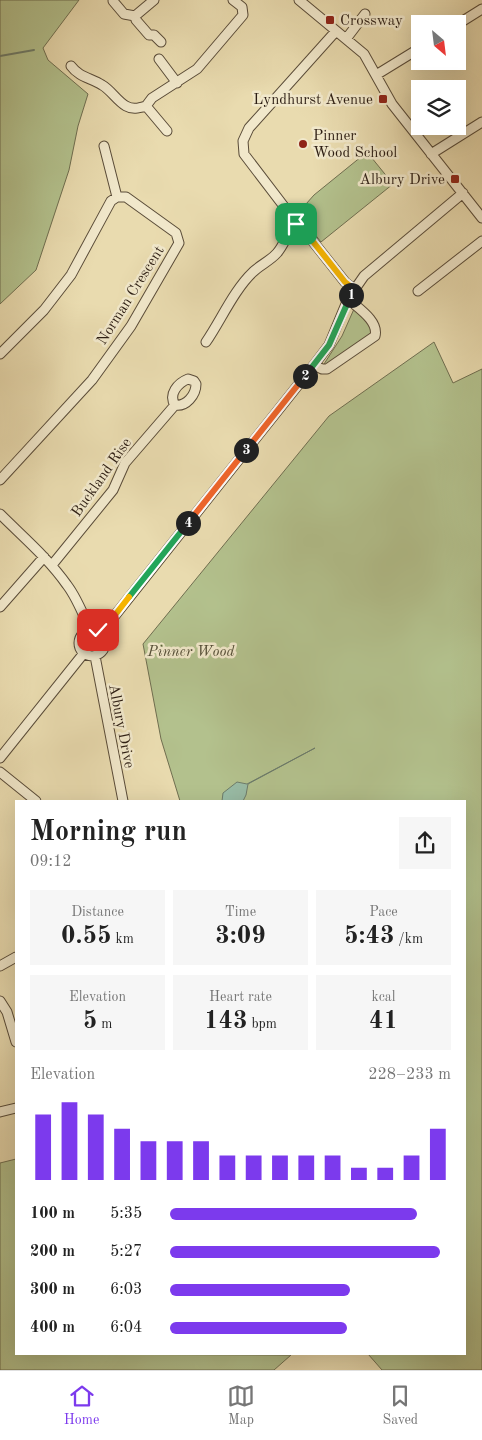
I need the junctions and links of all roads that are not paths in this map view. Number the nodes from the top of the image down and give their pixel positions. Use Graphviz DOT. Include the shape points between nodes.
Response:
graph roads {
  1 [pos="154,0"];
  2 [pos="233,0"];
  3 [pos="299,0"];
  4 [pos="113,1"];
  5 [pos="482,9"];
  6 [pos="364,14"];
  7 [pos="135,16"];
  8 [pos="466,19"];
  9 [pos="336,30"];
  10 [pos="346,39"];
  11 [pos="161,42"];
  12 [pos="411,54"];
  13 [pos="159,59"];
  14 [pos="71,66"];
  15 [pos="376,75"];
  16 [pos="177,83"];
  17 [pos="146,106"];
  18 [pos="482,122"];
  19 [pos="168,131"];
  20 [pos="102,149"];
  21 [pos="432,154"];
  22 [pos="463,193"];
  23 [pos="117,197"];
  24 [pos="482,218"];
  25 [pos="296,224"];
  26 [pos="482,240"];
  27 [pos="354,289"];
  28 [pos="418,291"];
  29 [pos="348,299"];
  30 [pos="206,342"];
  31 [pos="0,354"];
  32 [pos="314,365"];
  33 [pos="175,405"];
  34 [pos="0,480"];
  35 [pos="0,514"];
  36 [pos="44,557"];
  37 [pos="52,566"];
  38 [pos="0,607"];
  39 [pos="90,630"];
  40 [pos="101,633"];
  41 [pos="84,653"];
  42 [pos="95,656"];
  43 [pos="0,758"];
  44 [pos="0,772"];
  45 [pos="35,800"];
  46 [pos="123,800"];
  47 [pos="15,957"];
  48 [pos="0,966"];
  49 [pos="0,1001"];
  50 [pos="15,1039"];
  51 [pos="15,1108"];
  52 [pos="0,1112"];
  1 -- 7 [label="street"];
  2 -- 16 [label="street" via="242,7 243,15 197,69"];
  3 -- 9 [label="street"];
  4 -- 7 [label="street" via="124,14"];
  5 -- 8 [label="street"];
  6 -- 10 [label="street"];
  7 -- 11 [label="street" via="149,35 154,34"];
  9 -- 10 [label="street"];
  9 -- 25 [label="street" via="249,128 243,141 244,154"];
  10 -- 15 [label="street" via="364,54"];
  12 -- 15 [label="street"];
  13 -- 16 [label="street"];
  14 -- 17 [label="street" via="101,84 126,106 136,109"];
  15 -- 21 [label="street" via="392,104"];
  16 -- 17 [label="street" via="152,98"];
  17 -- 19 [label="street"];
  18 -- 21 [label="street"];
  20 -- 23 [label="street"];
  21 -- 22 [label="street"];
  22 -- 24 [label="street"];
  22 -- 27 [label="street" via="364,276"];
  23 -- 31 [label="street" via="111,201 71,275 44,310"];
  23 -- 34 [label="street, Norman Crescent" via="126,197 176,233 178,243 130,326 92,380"];
  25 -- 27 [label="street"];
  25 -- 30 [label="street" via="278,252 239,288"];
  26 -- 28 [label="street"];
  27 -- 29 [label="street"];
  29 -- 32 [label="street" via="329,345"];
  29 -- 32 [label="street" via="373,323 375,336 327,369"];
  32 -- 40 [label="street"];
  33 -- 37 [label="street, Buckland Rise" via="125,462 112,490"];
  35 -- 36 [label="street"];
  36 -- 37 [label="street"];
  36 -- 38 [label="street"];
  37 -- 39 [label="street" via="76,600"];
  39 -- 40 [label="street"];
  39 -- 41 [label="street" via="82,634 79,641"];
  40 -- 42 [label="street" via="106,644"];
  41 -- 42 [label="street"];
  41 -- 43 [label="street"];
  42 -- 46 [label="street, Albury Drive"];
  44 -- 45 [label="street"];
  47 -- 48 [label="street"];
  49 -- 50 [label="street"];
  51 -- 52 [label="street"];
}
